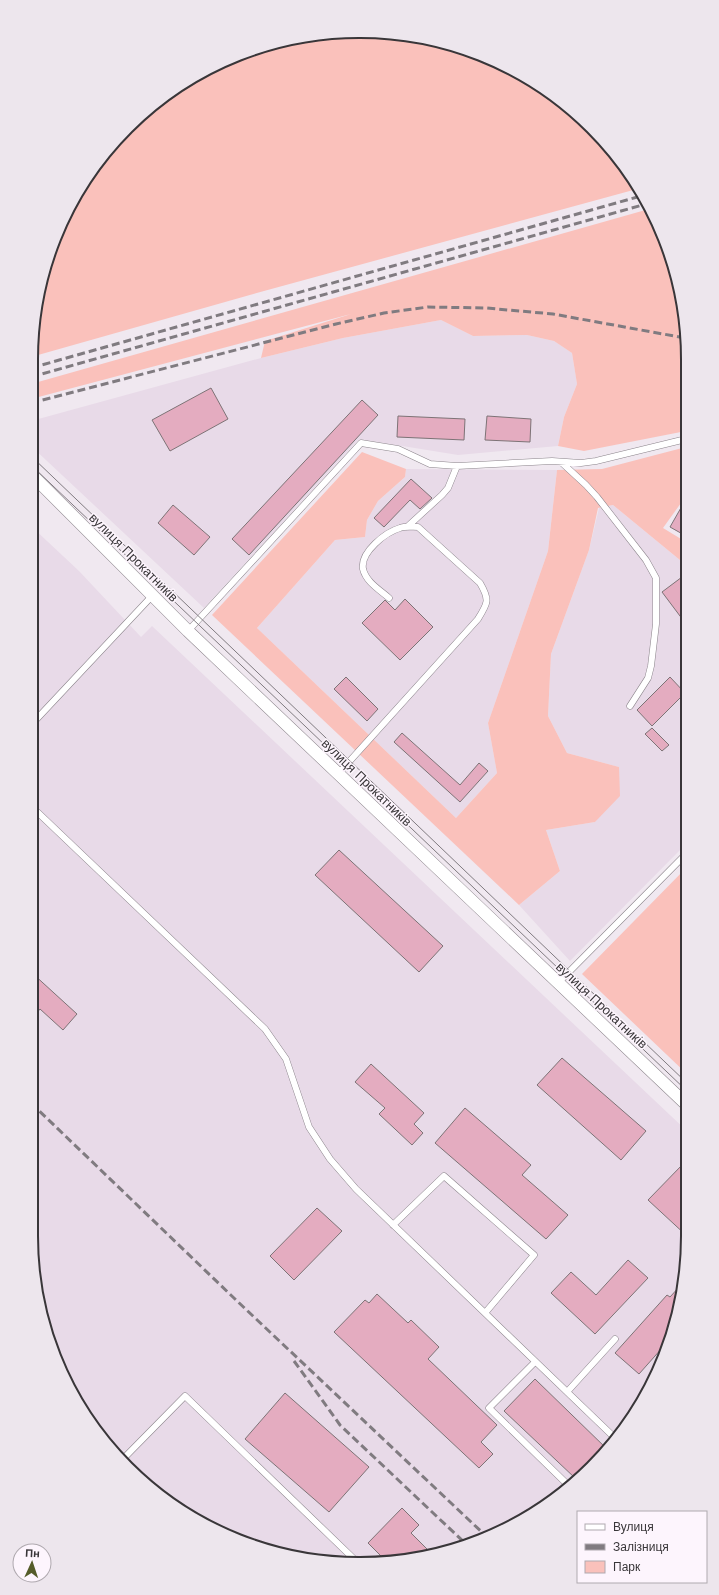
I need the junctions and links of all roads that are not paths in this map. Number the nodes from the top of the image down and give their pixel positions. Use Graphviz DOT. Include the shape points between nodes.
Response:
graph roads {
  1 [pos="681,440"];
  2 [pos="561,462"];
  3 [pos="457,466"];
  4 [pos="38,481"];
  5 [pos="407,527"];
  6 [pos="152,596"];
  7 [pos="389,598"];
  8 [pos="188,631"];
  9 [pos="630,706"];
  10 [pos="38,718"];
  11 [pos="338,774"];
  12 [pos="38,813"];
  13 [pos="681,859"];
  14 [pos="558,983"];
  15 [pos="681,1099"];
  16 [pos="393,1225"];
  17 [pos="485,1313"];
  18 [pos="615,1339"];
  19 [pos="535,1362"];
  20 [pos="567,1392"];
  21 [pos="612,1435"];
  22 [pos="126,1456"];
  23 [pos="565,1482"];
  24 [pos="351,1557"];
  1 -- 2 [label="lane" via="596,461"];
  2 -- 3 [label="lane"];
  2 -- 9 [label="lane" via="597,497 646,560 656,578 656,624 651,666 648,678"];
  3 -- 5 [label="lane" via="448,488"];
  3 -- 8 [label="lane" via="430,464 398,449 361,443"];
  4 -- 6 [label="street, вулиця Прокатників"];
  5 -- 7 [label="lane" via="401,527 385,535 372,547 363,568 368,581"];
  5 -- 11 [label="lane" via="418,527 480,583 486,593 487,605 478,619"];
  6 -- 8 [label="street, вулиця Прокатників"];
  6 -- 10 [label="lane"];
  8 -- 11 [label="street, вулиця Прокатників"];
  11 -- 14 [label="street, вулиця Прокатників"];
  12 -- 16 [label="lane" via="265,1029 286,1059 309,1127 317,1140 356,1189"];
  13 -- 14 [label="lane"];
  14 -- 15 [label="street, вулиця Прокатників"];
  16 -- 17 [label="lane"];
  16 -- 17 [label="lane" via="444,1176 534,1256"];
  17 -- 19 [label="lane"];
  18 -- 20 [label="lane"];
  19 -- 20 [label="lane"];
  19 -- 23 [label="lane" via="489,1408"];
  20 -- 21 [label="lane"];
  22 -- 24 [label="lane" via="185,1396"];
}
